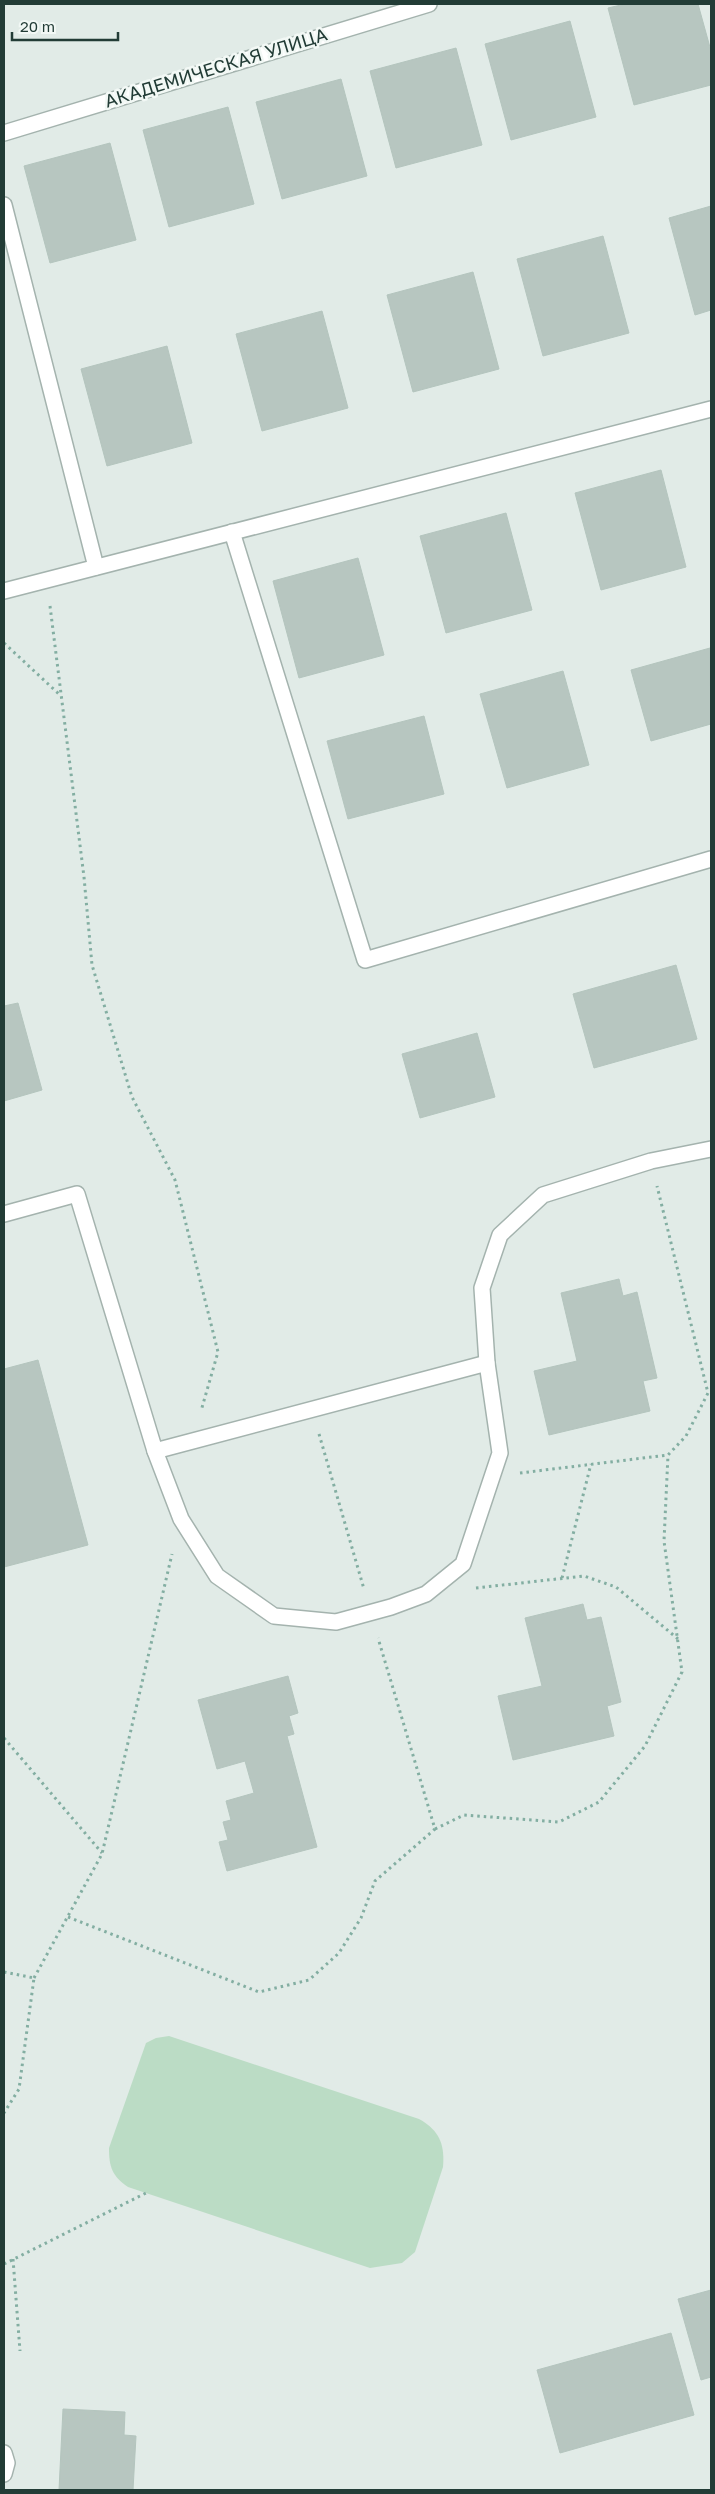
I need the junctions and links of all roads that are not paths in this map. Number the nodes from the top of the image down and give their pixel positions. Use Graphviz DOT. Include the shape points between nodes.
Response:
graph roads {
  1 [pos="428,4"];
  2 [pos="4,133"];
  3 [pos="4,205"];
  4 [pos="711,408"];
  5 [pos="232,532"];
  6 [pos="96,567"];
  7 [pos="4,591"];
  8 [pos="711,859"];
  9 [pos="711,1149"];
  10 [pos="4,1214"];
  11 [pos="487,1363"];
  12 [pos="155,1450"];
  13 [pos="4,2453"];
  14 [pos="4,2474"];
  1 -- 2 [label="street, АКАДЕМИЧЕСКАЯ УЛИЦА"];
  3 -- 6 [label="street"];
  4 -- 5 [label="street"];
  5 -- 6 [label="street"];
  5 -- 8 [label="street" via="365,960"];
  6 -- 7 [label="street"];
  9 -- 11 [label="street" via="652,1161 543,1195 500,1235 482,1288"];
  10 -- 12 [label="street" via="77,1194"];
  11 -- 12 [label="street"];
  11 -- 12 [label="street" via="500,1453 463,1564 426,1594 336,1622 274,1616 217,1576 181,1519"];
  13 -- 14 [label="street" via="7,2463"];
}
